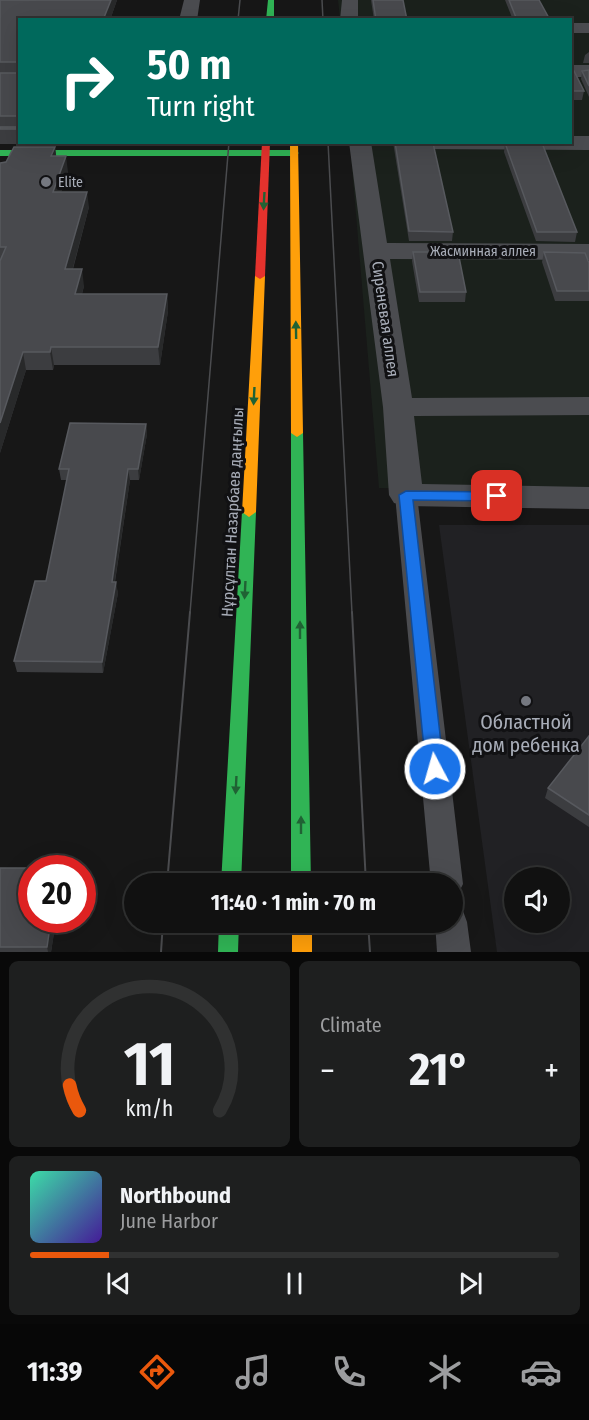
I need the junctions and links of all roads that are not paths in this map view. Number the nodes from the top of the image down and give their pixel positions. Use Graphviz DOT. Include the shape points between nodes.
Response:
graph roads {
  1 [pos="192,0"];
  2 [pos="271,0"];
  3 [pos="350,0"];
  4 [pos="188,18"];
  5 [pos="270,18"];
  6 [pos="349,18"];
  7 [pos="572,28"];
  8 [pos="589,28"];
  9 [pos="572,71"];
  10 [pos="589,71"];
  11 [pos="572,143"];
  12 [pos="589,143"];
  13 [pos="360,144"];
  14 [pos="162,148"];
  15 [pos="266,148"];
  16 [pos="294,148"];
  17 [pos="2,159"];
  18 [pos="376,251"];
  19 [pos="589,252"];
  20 [pos="589,406"];
  21 [pos="398,407"];
  22 [pos="406,495"];
  23 [pos="589,498"];
  24 [pos="232,873"];
  25 [pos="302,873"];
  26 [pos="446,873"];
  27 [pos="229,933"];
  28 [pos="302,933"];
  29 [pos="452,933"];
  30 [pos="228,952"];
  31 [pos="302,952"];
  32 [pos="454,952"];
  1 -- 4 [label="street"];
  2 -- 5 [label="main road"];
  3 -- 6 [label="street"];
  7 -- 8 [label="street"];
  9 -- 10 [label="street"];
  11 -- 12 [label="street"];
  13 -- 18 [label="street, Сиреневая аллея"];
  14 -- 15 [label="main road"];
  14 -- 17 [label="main road"];
  15 -- 16 [label="main road"];
  15 -- 24 [label="main road, Нұрсұлтан Назарбаев даңғылы, one-way"];
  25 -- 16 [label="main road, one-way"];
  18 -- 19 [label="street, Жасминная аллея"];
  18 -- 21 [label="street, Сиреневая аллея"];
  20 -- 21 [label="street"];
  21 -- 22 [label="street, Сиреневая аллея"];
  22 -- 23 [label="street"];
  22 -- 26 [label="lane"];
  27 -- 30 [label="main road"];
  28 -- 31 [label="main road"];
  29 -- 32 [label="lane"];
}
